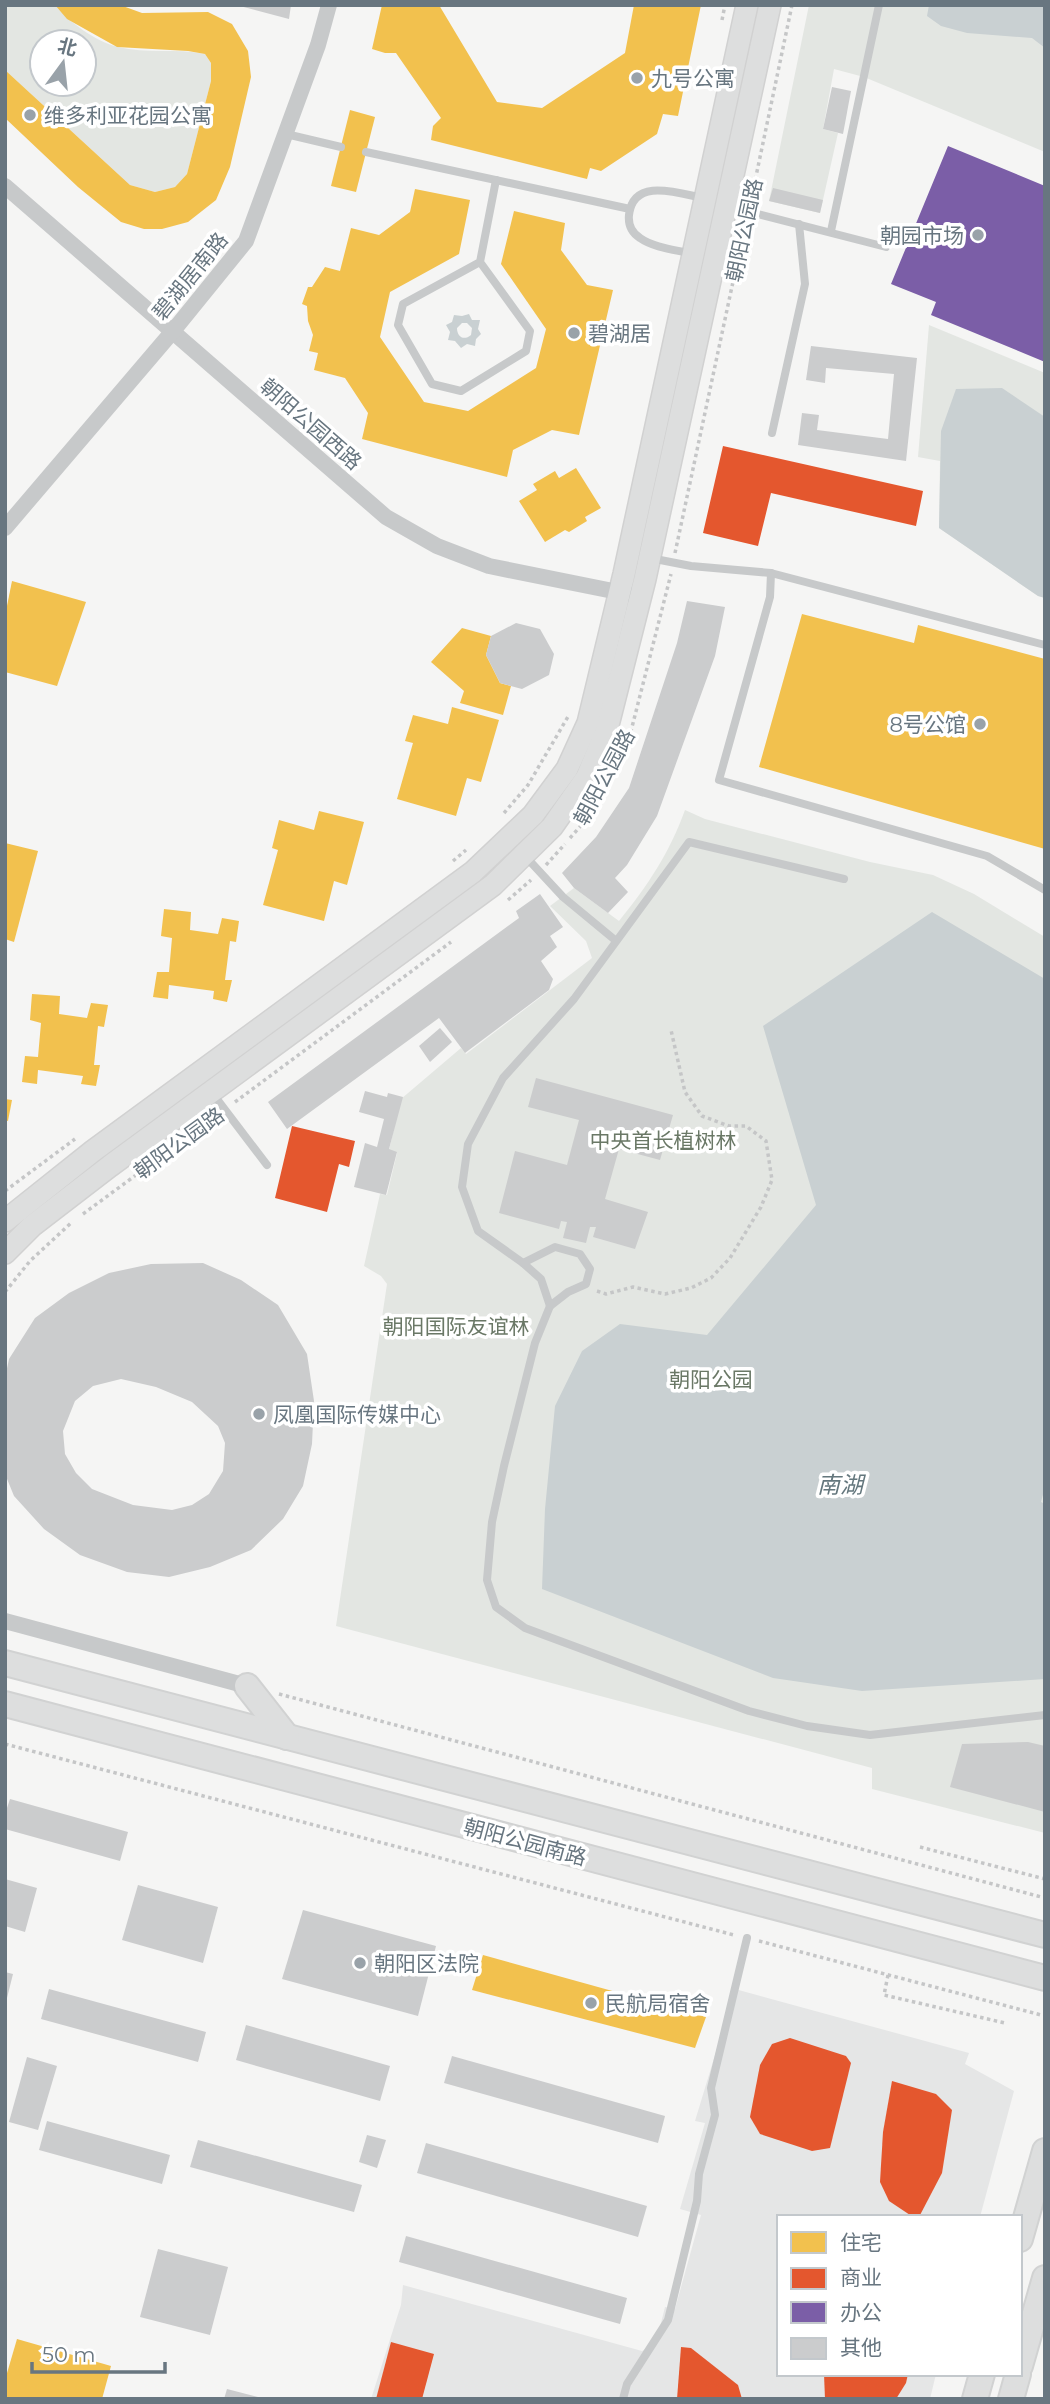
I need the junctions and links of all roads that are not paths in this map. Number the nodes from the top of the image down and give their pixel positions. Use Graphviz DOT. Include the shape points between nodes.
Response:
graph roads {
  1 [pos="329,5"];
  2 [pos="747,5"];
  3 [pos="769,5"];
  4 [pos="878,5"];
  5 [pos="285,134"];
  6 [pos="341,147"];
  7 [pos="366,152"];
  8 [pos="496,180"];
  9 [pos="5,186"];
  10 [pos="705,199"];
  11 [pos="726,206"];
  12 [pos="629,209"];
  13 [pos="799,224"];
  14 [pos="831,231"];
  15 [pos="886,247"];
  16 [pos="694,254"];
  17 [pos="480,262"];
  18 [pos="173,331"];
  19 [pos="772,433"];
  20 [pos="5,528"];
  21 [pos="650,558"];
  22 [pos="771,573"];
  23 [pos="630,595"];
  24 [pos="1045,645"];
  25 [pos="524,854"];
  26 [pos="844,879"];
  27 [pos="1045,890"];
  28 [pos="615,940"];
  29 [pos="211,1092"];
  30 [pos="267,1165"];
  31 [pos="5,1221"];
  32 [pos="5,1253"];
  33 [pos="523,1263"];
  34 [pos="550,1306"];
  35 [pos="5,1621"];
  36 [pos="5,1663"];
  37 [pos="247,1685"];
  38 [pos="5,1704"];
  39 [pos="1045,1715"];
  40 [pos="287,1737"];
  41 [pos="1045,1935"];
  42 [pos="747,1938"];
  43 [pos="1045,1978"];
  44 [pos="1045,2151"];
  45 [pos="1022,2232"];
  46 [pos="1045,2278"];
  47 [pos="1022,2359"];
  48 [pos="981,2376"];
  49 [pos="1017,2376"];
  50 [pos="623,2399"];
  51 [pos="975,2399"];
  52 [pos="1011,2399"];
  1 -- 5 [label="street, 碧湖居南路"];
  2 -- 10 [label="main road, 朝阳公园路"];
  3 -- 11 [label="main road, 朝阳公园路"];
  4 -- 14 [label="lane"];
  5 -- 6 [label="lane"];
  5 -- 18 [label="street, 碧湖居南路" via="246,241"];
  7 -- 8 [label="lane"];
  8 -- 12 [label="lane"];
  8 -- 17 [label="lane"];
  9 -- 18 [label="street, 朝阳公园西路"];
  10 -- 12 [label="lane" via="655,189 644,191"];
  10 -- 16 [label="main road, 朝阳公园路"];
  11 -- 13 [label="lane"];
  11 -- 21 [label="main road, 朝阳公园路"];
  12 -- 16 [label="lane" via="631,231 638,238"];
  13 -- 14 [label="lane"];
  13 -- 19 [label="lane" via="805,284"];
  14 -- 15 [label="lane"];
  16 -- 23 [label="main road, 朝阳公园路"];
  17 -- 17 [label="lane" via="403,304 398,325 432,384 461,391 526,351 530,331"];
  18 -- 20 [label="street, 碧湖居南路"];
  18 -- 23 [label="street, 朝阳公园西路" via="386,517 437,547 489,566"];
  21 -- 22 [label="lane"];
  21 -- 23 [label="main road, 朝阳公园路"];
  22 -- 24 [label="lane"];
  22 -- 27 [label="lane" via="770,597 719,780 988,856"];
  23 -- 25 [label="main road, 朝阳公园路" via="607,729 587,777 552,827"];
  23 -- 31 [label="main road, 朝阳公园路" via="567,769 533,815 473,872 93,1151"];
  25 -- 28 [label="lane" via="563,897"];
  25 -- 29 [label="main road, 朝阳公园路" via="493,885"];
  26 -- 28 [label="lane" via="689,842"];
  28 -- 33 [label="lane" via="574,999 503,1078 468,1144 462,1187 478,1231"];
  29 -- 30 [label="lane"];
  29 -- 32 [label="main road, 朝阳公园路" via="32,1226"];
  33 -- 34 [label="lane" via="541,1279"];
  33 -- 34 [label="lane" via="555,1247 580,1254 590,1269 586,1284"];
  34 -- 39 [label="lane" via="535,1343 492,1522 487,1580 496,1607 525,1628 749,1711 807,1726 870,1735"];
  35 -- 37 [label="street"];
  36 -- 40 [label="main road, 朝阳公园南路"];
  37 -- 40 [label="main road"];
  38 -- 43 [label="main road, 朝阳公园南路"];
  40 -- 41 [label="main road, 朝阳公园南路"];
  42 -- 50 [label="lane" via="711,2088 715,2115 668,2320 627,2384"];
  44 -- 45 [label="main road"];
  46 -- 47 [label="main road"];
  48 -- 51 [label="main road"];
  49 -- 52 [label="main road"];
}
